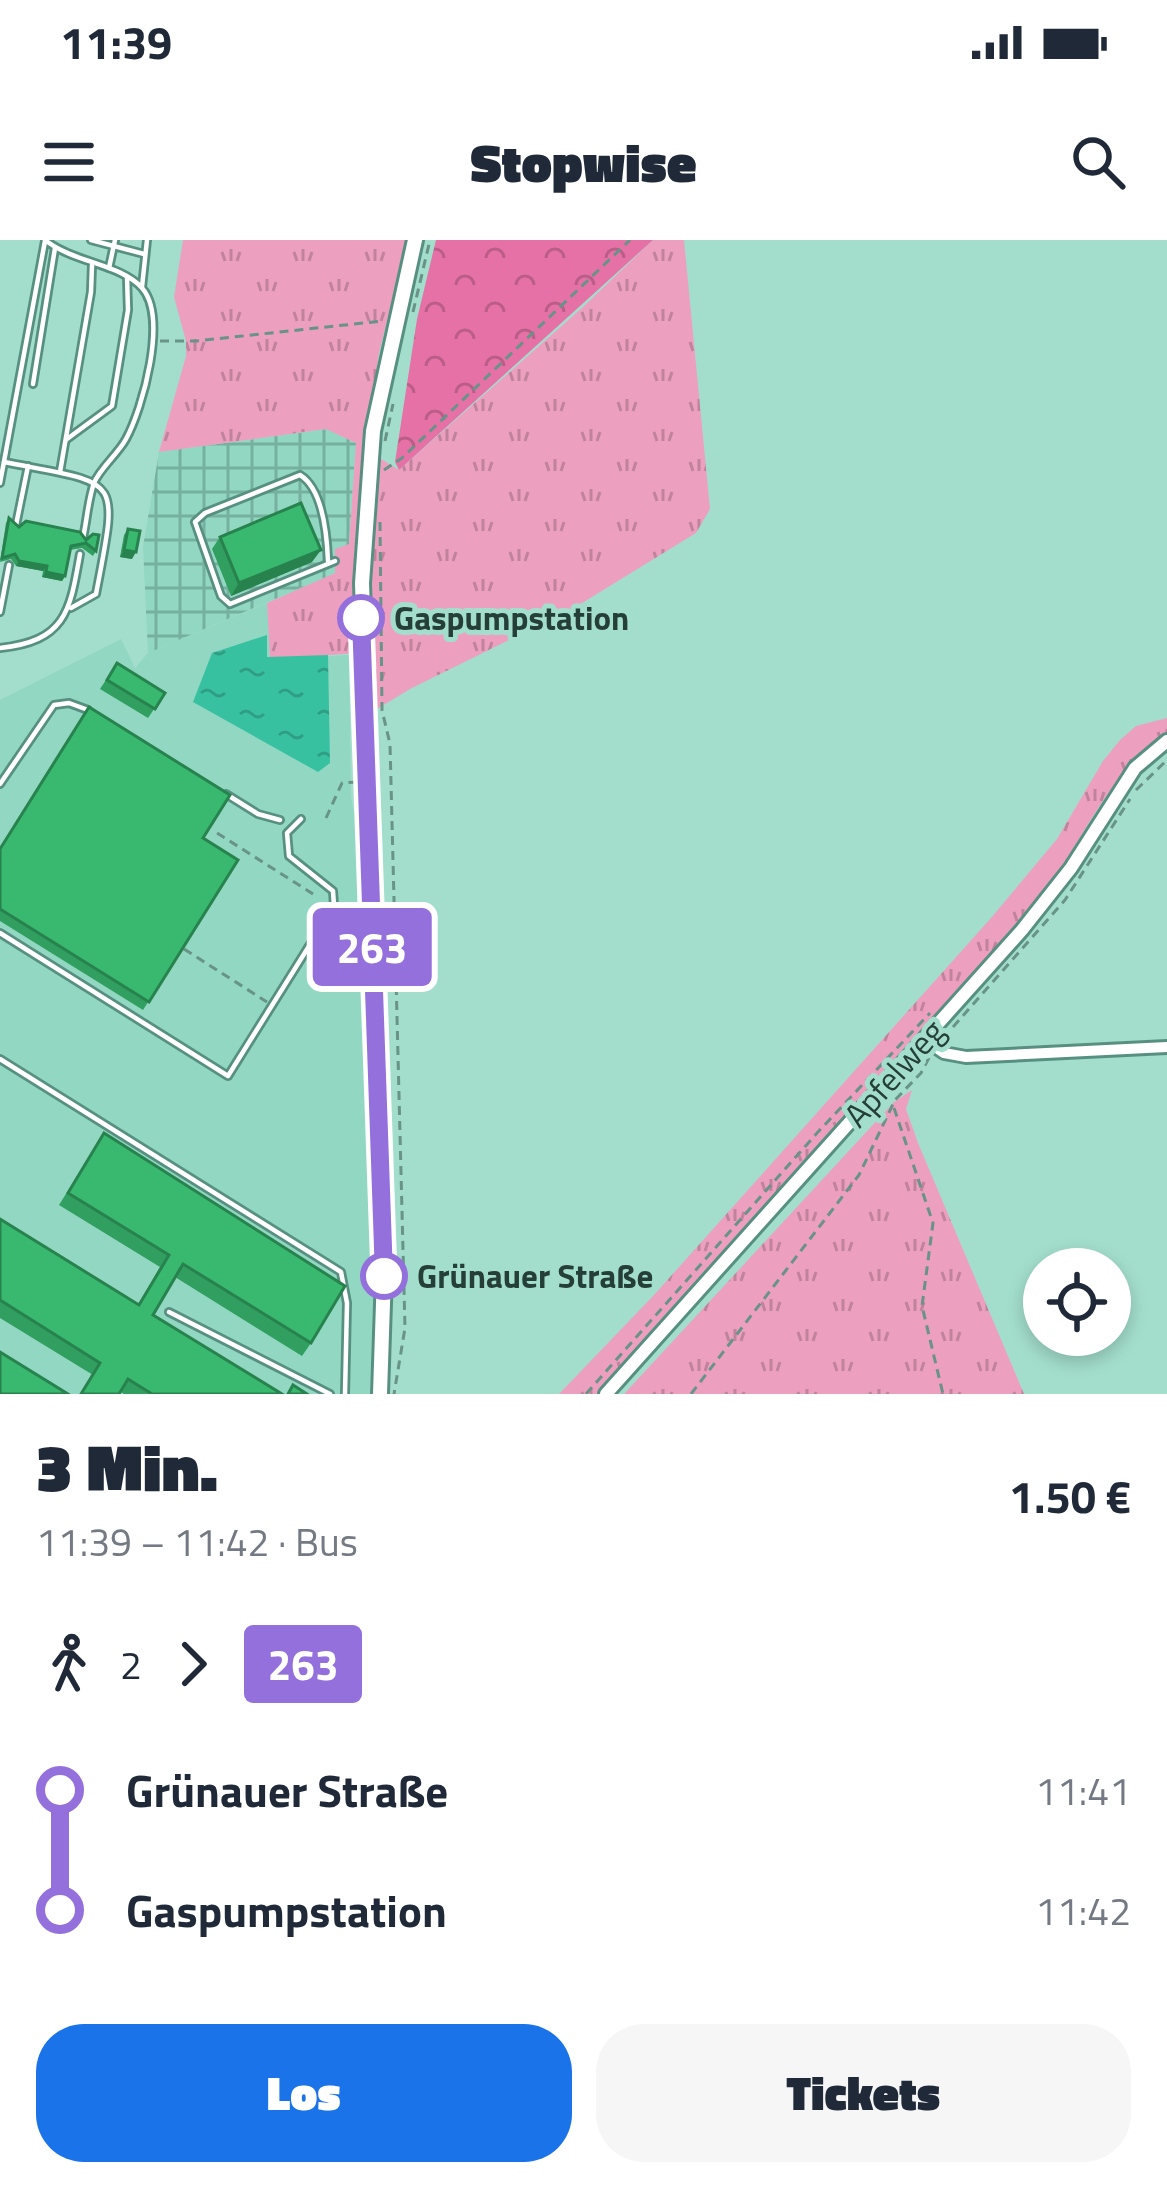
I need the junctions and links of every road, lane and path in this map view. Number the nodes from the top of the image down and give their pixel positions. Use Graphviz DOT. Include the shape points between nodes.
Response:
graph roads {
  1 [pos="45,240"];
  2 [pos="91,240"];
  3 [pos="147,240"];
  4 [pos="415,240"];
  5 [pos="430,240"];
  6 [pos="630,240"];
  7 [pos="115,243"];
  8 [pos="55,248"];
  9 [pos="144,254"];
  10 [pos="92,266"];
  11 [pos="109,268"];
  12 [pos="127,276"];
  13 [pos="142,287"];
  14 [pos="382,321"];
  15 [pos="410,323"];
  16 [pos="152,340"];
  17 [pos="33,384"];
  18 [pos="394,399"];
  19 [pos="67,439"];
  20 [pos="4,462"];
  21 [pos="28,466"];
  22 [pos="60,472"];
  23 [pos="373,473"];
  24 [pos="95,479"];
  25 [pos="0,483"];
  26 [pos="380,507"];
  27 [pos="16,525"];
  28 [pos="83,538"];
  29 [pos="80,554"];
  30 [pos="332,561"];
  31 [pos="9,565"];
  32 [pos="71,608"];
  33 [pos="0,612"];
  34 [pos="0,648"];
  35 [pos="104,720"];
  36 [pos="1167,741"];
  37 [pos="367,782"];
  38 [pos="0,784"];
  39 [pos="218,790"];
  40 [pos="326,818"];
  41 [pos="302,819"];
  42 [pos="280,820"];
  43 [pos="217,833"];
  44 [pos="313,894"];
  45 [pos="0,933"];
  46 [pos="175,944"];
  47 [pos="272,1005"];
  48 [pos="925,1040"];
  49 [pos="1167,1047"];
  50 [pos="0,1059"];
  51 [pos="921,1073"];
  52 [pos="893,1106"];
  53 [pos="170,1312"];
  54 [pos="330,1394"];
  55 [pos="345,1394"];
  56 [pos="380,1394"];
  57 [pos="394,1394"];
  58 [pos="606,1394"];
  59 [pos="692,1394"];
  60 [pos="943,1394"];
  1 -- 8 [label="lane"];
  1 -- 20 [label="lane"];
  2 -- 7 [label="lane"];
  3 -- 9 [label="lane"];
  4 -- 23 [label="main road" via="380,394"];
  5 -- 15 [label="path"];
  6 -- 23 [label="path" via="402,458"];
  7 -- 9 [label="lane"];
  7 -- 11 [label="lane"];
  8 -- 10 [label="lane"];
  8 -- 17 [label="lane"];
  9 -- 13 [label="lane"];
  10 -- 11 [label="lane"];
  10 -- 19 [label="lane"];
  11 -- 12 [label="lane"];
  12 -- 13 [label="lane"];
  12 -- 19 [label="lane" via="112,406"];
  13 -- 16 [label="lane" via="155,317"];
  14 -- 16 [label="path"];
  16 -- 24 [label="lane" via="134,421"];
  18 -- 23 [label="path"];
  19 -- 22 [label="lane"];
  20 -- 21 [label="lane"];
  20 -- 25 [label="lane"];
  21 -- 22 [label="lane"];
  21 -- 27 [label="lane"];
  22 -- 24 [label="lane"];
  23 -- 37 [label="main road" via="361,606"];
  24 -- 28 [label="lane"];
  24 -- 32 [label="lane" via="109,496 96,594"];
  26 -- 57 [label="path" via="405,1328"];
  29 -- 32 [label="lane"];
  30 -- 30 [label="lane" via="311,483 300,476 195,522 230,604"];
  31 -- 33 [label="lane"];
  32 -- 34 [label="lane" via="41,638"];
  35 -- 38 [label="lane" via="69,703 54,705"];
  36 -- 48 [label="street, Apfelweg" via="1135,768 1050,896"];
  37 -- 40 [label="path" via="342,782"];
  37 -- 56 [label="main road" via="384,1274"];
  39 -- 42 [label="lane"];
  41 -- 47 [label="lane" via="290,826 286,846 298,867 333,891 334,906"];
  43 -- 44 [label="path"];
  45 -- 47 [label="lane" via="228,1076"];
  46 -- 47 [label="path"];
  48 -- 49 [label="street" via="967,1057"];
  48 -- 58 [label="street, Apfelweg"];
  50 -- 55 [label="lane" via="341,1272"];
  51 -- 52 [label="path"];
  52 -- 59 [label="path" via="859,1175"];
  52 -- 60 [label="path" via="933,1223 922,1306"];
  53 -- 54 [label="lane"];
}
